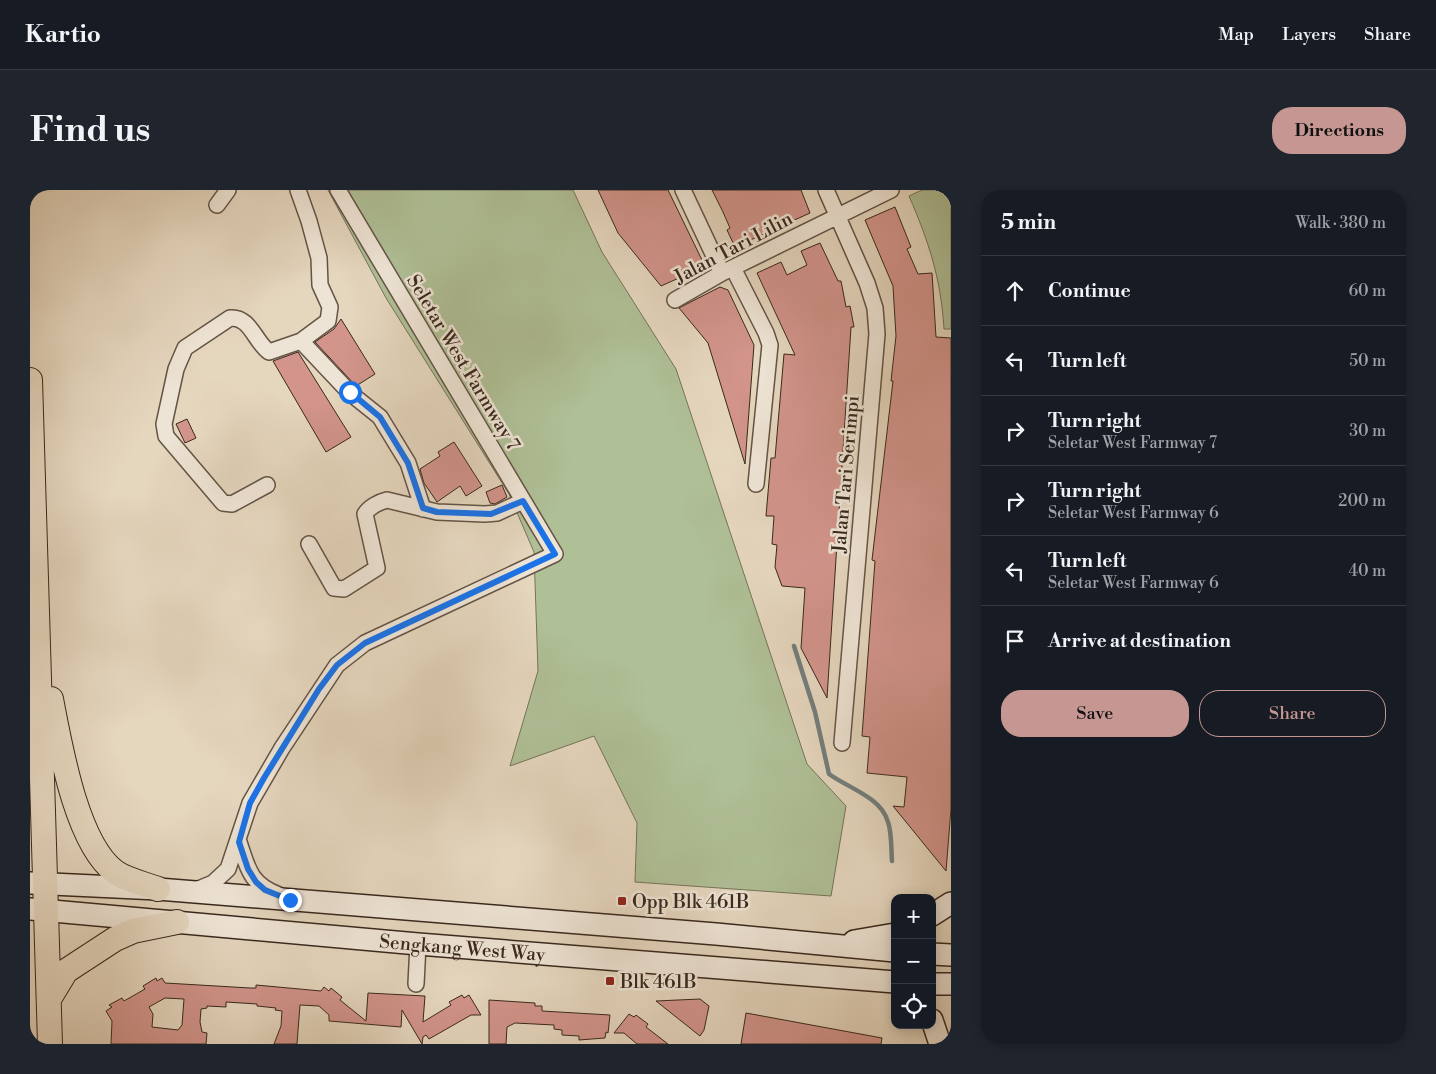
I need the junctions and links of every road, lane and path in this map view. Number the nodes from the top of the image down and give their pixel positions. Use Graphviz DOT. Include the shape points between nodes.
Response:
graph roads {
  1 [pos="228,190"];
  2 [pos="298,190"];
  3 [pos="338,190"];
  4 [pos="683,190"];
  5 [pos="826,190"];
  6 [pos="891,190"];
  7 [pos="217,206"];
  8 [pos="838,215"];
  9 [pos="728,270"];
  10 [pos="675,300"];
  11 [pos="301,341"];
  12 [pos="30,380"];
  13 [pos="756,484"];
  14 [pos="267,485"];
  15 [pos="523,501"];
  16 [pos="423,508"];
  17 [pos="309,544"];
  18 [pos="38,628"];
  19 [pos="842,743"];
  20 [pos="239,842"];
  21 [pos="37,883"];
  22 [pos="158,888"];
  23 [pos="192,892"];
  24 [pos="290,900"];
  25 [pos="951,903"];
  26 [pos="38,910"];
  27 [pos="936,912"];
  28 [pos="177,922"];
  29 [pos="891,935"];
  30 [pos="418,944"];
  31 [pos="821,946"];
  32 [pos="891,952"];
  33 [pos="936,954"];
  34 [pos="951,955"];
  35 [pos="891,982"];
  36 [pos="416,984"];
  37 [pos="936,984"];
  38 [pos="951,984"];
  39 [pos="49,1000"];
  40 [pos="935,1029"];
  41 [pos="50,1044"];
  42 [pos="940,1044"];
  1 -- 7 [label="street"];
  2 -- 11 [label="street" via="318,258 320,285 330,307 328,321"];
  3 -- 15 [label="street, Seletar West Farmway 7"];
  4 -- 9 [label="street"];
  5 -- 8 [label="street, Jalan Tari Serimpi"];
  6 -- 8 [label="street, Jalan Tari Lilin"];
  8 -- 9 [label="street, Jalan Tari Lilin"];
  8 -- 19 [label="street, Jalan Tari Serimpi" via="875,308 877,334"];
  9 -- 10 [label="street, Jalan Tari Lilin"];
  9 -- 13 [label="street" via="770,345"];
  11 -- 14 [label="street" via="269,352 246,324 237,317 230,318 185,348 176,369 165,414 166,436 223,503 232,504"];
  11 -- 16 [label="street" via="350,392 380,417 408,463"];
  12 -- 18 [label="main road"];
  15 -- 16 [label="street" via="491,514 437,512"];
  15 -- 20 [label="street, Seletar West Farmway 7" via="555,554 365,643 337,665 250,803"];
  16 -- 17 [label="street" via="387,500 367,510 365,514 377,568 344,589 334,588"];
  18 -- 21 [label="main road"];
  18 -- 22 [label="main road" via="60,745 87,835 99,856 116,873"];
  20 -- 23 [label="street" via="228,869 213,883"];
  20 -- 24 [label="street" via="256,882 265,890"];
  21 -- 22 [label="main road, Sengkang West Way"];
  21 -- 26 [label="main road"];
  22 -- 23 [label="main road, Sengkang West Way"];
  23 -- 24 [label="main road, Sengkang West Way"];
  24 -- 31 [label="main road, Sengkang West Way" via="716,934"];
  25 -- 27 [label="main road"];
  26 -- 28 [label="main road, Sengkang West Way"];
  26 -- 39 [label="main road"];
  28 -- 30 [label="main road, Sengkang West Way"];
  28 -- 39 [label="main road" via="133,930 115,939 66,971"];
  29 -- 31 [label="main road"];
  30 -- 35 [label="main road, Sengkang West Way"];
  30 -- 36 [label="street"];
  31 -- 32 [label="main road, Sengkang West Way"];
  33 -- 34 [label="main road"];
  37 -- 38 [label="main road"];
  39 -- 41 [label="main road"];
  40 -- 42 [label="main road"];
}
